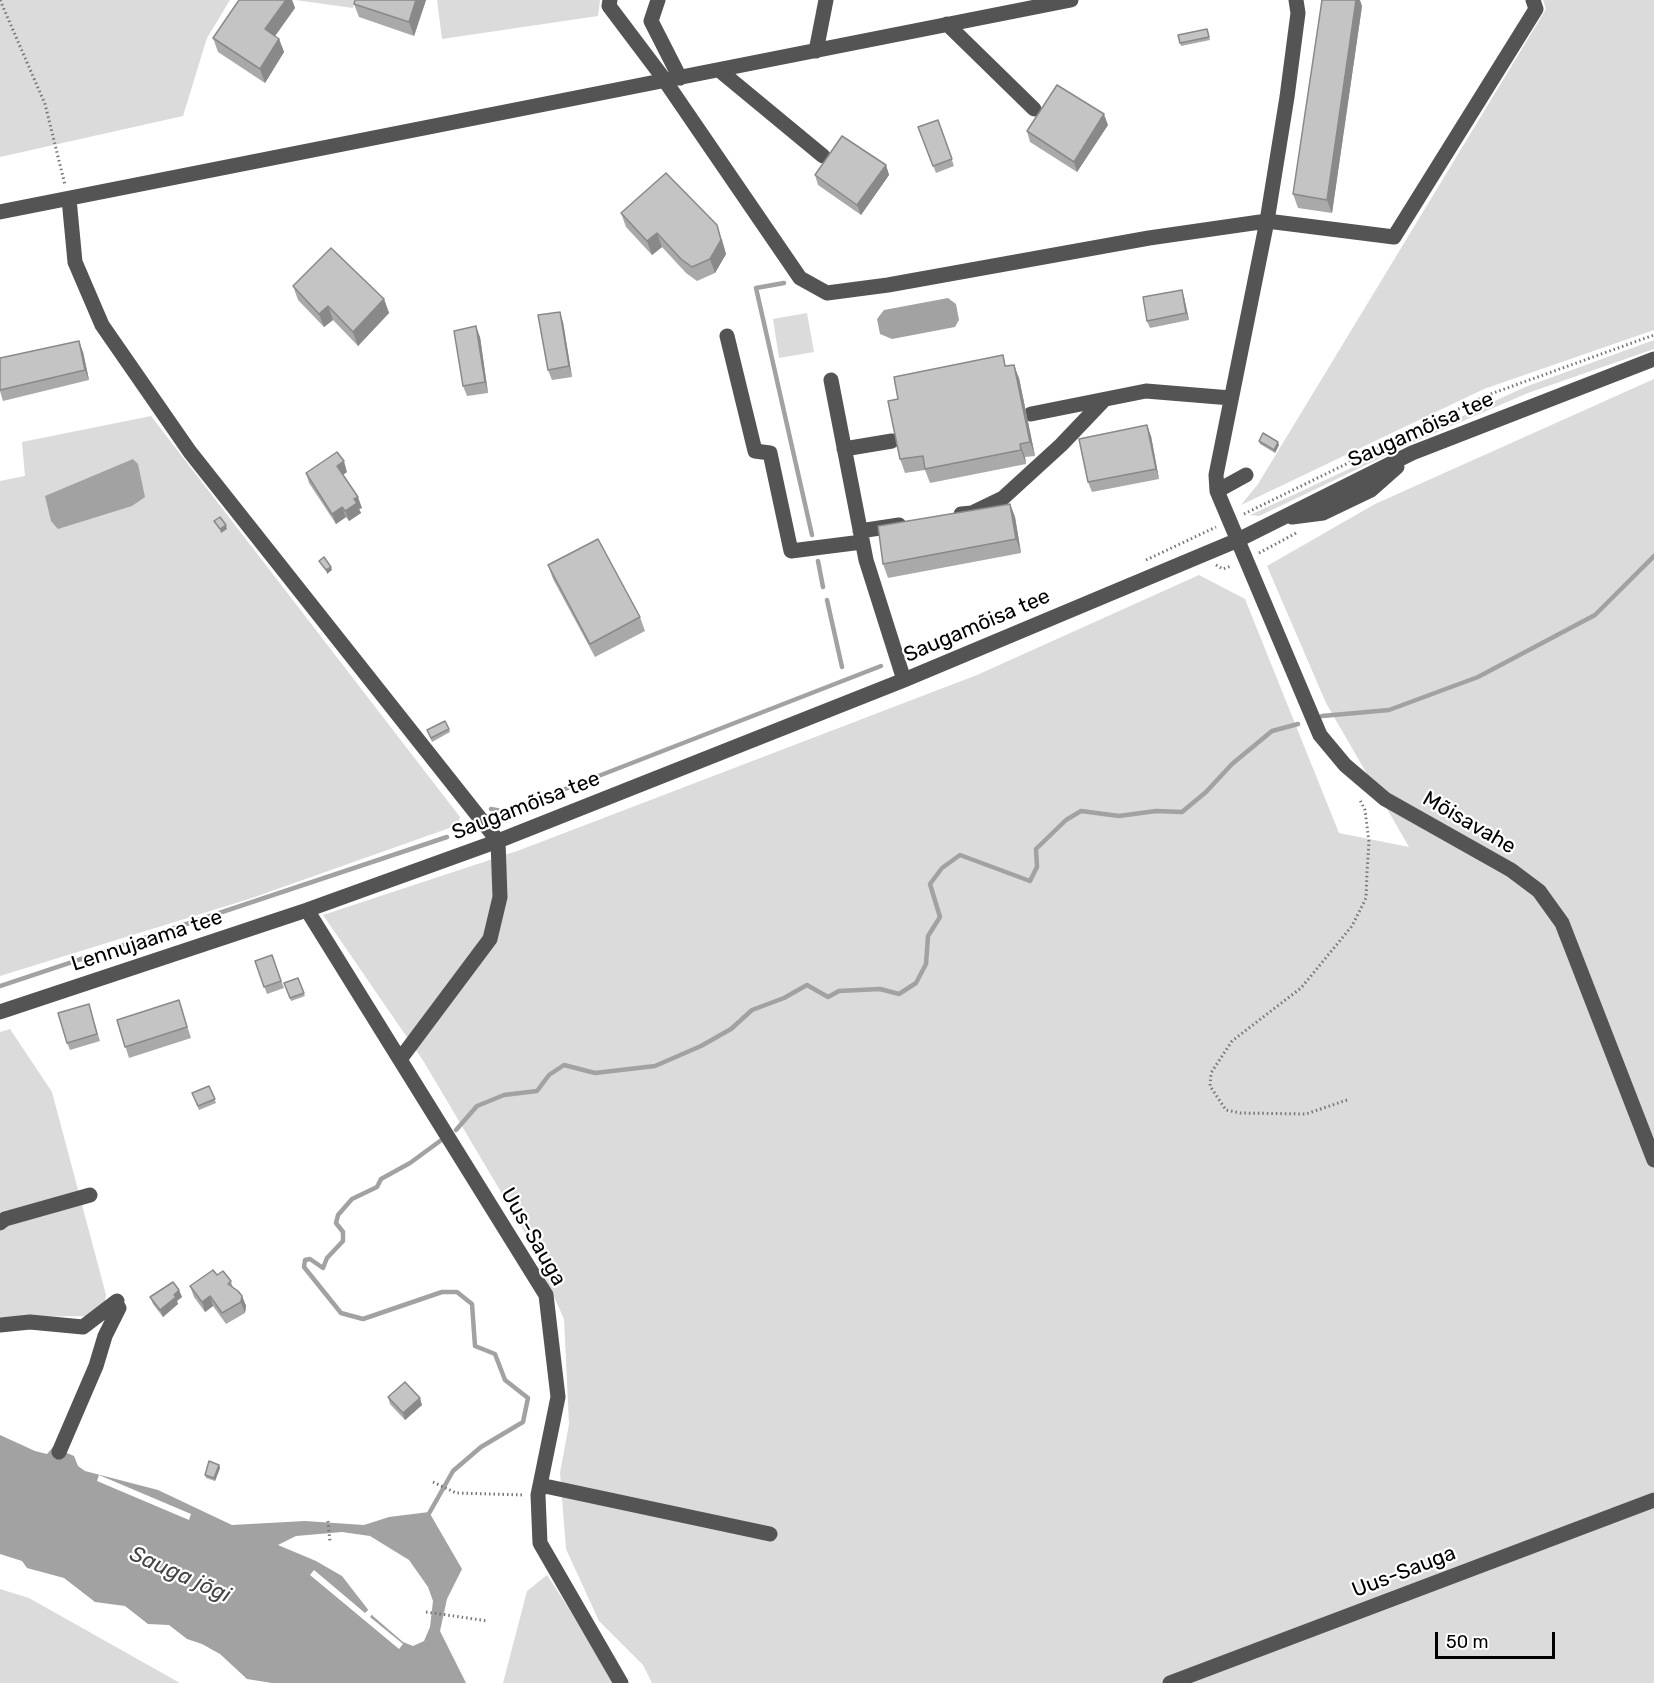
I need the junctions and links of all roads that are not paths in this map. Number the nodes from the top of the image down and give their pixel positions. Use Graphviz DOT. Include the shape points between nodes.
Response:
graph roads {
  1 [pos="610,0"];
  2 [pos="658,0"];
  3 [pos="826,0"];
  4 [pos="1071,0"];
  5 [pos="1296,0"];
  6 [pos="1533,0"];
  7 [pos="947,24"];
  8 [pos="816,51"];
  9 [pos="719,70"];
  10 [pos="672,80"];
  11 [pos="1034,109"];
  12 [pos="823,156"];
  13 [pos="69,199"];
  14 [pos="0,212"];
  15 [pos="1267,221"];
  16 [pos="727,336"];
  17 [pos="1654,359"];
  18 [pos="831,380"];
  19 [pos="1231,398"];
  20 [pos="1102,401"];
  21 [pos="1031,414"];
  22 [pos="892,441"];
  23 [pos="844,450"];
  24 [pos="1246,475"];
  25 [pos="1217,491"];
  26 [pos="949,516"];
  27 [pos="916,522"];
  28 [pos="861,537"];
  29 [pos="1238,540"];
  30 [pos="904,680"];
  31 [pos="498,841"];
  32 [pos="307,910"];
  33 [pos="0,1012"];
  34 [pos="401,1058"];
  35 [pos="1654,1160"];
  36 [pos="90,1195"];
  37 [pos="0,1222"];
  38 [pos="0,1325"];
  39 [pos="59,1452"];
  40 [pos="539,1490"];
  41 [pos="1654,1500"];
  42 [pos="771,1534"];
  43 [pos="621,1683"];
  44 [pos="1170,1683"];
  1 -- 10 [label="street" via="609,6"];
  2 -- 10 [label="street" via="651,21"];
  3 -- 8 [label="street"];
  4 -- 7 [label="street"];
  5 -- 15 [label="street" via="1298,13 1287,97"];
  6 -- 15 [label="street" via="1536,9 1394,237"];
  7 -- 8 [label="street"];
  7 -- 11 [label="street"];
  8 -- 9 [label="street"];
  9 -- 10 [label="street"];
  9 -- 12 [label="street"];
  10 -- 13 [label="street"];
  10 -- 15 [label="street" via="800,278 827,293"];
  13 -- 14 [label="street"];
  13 -- 31 [label="street" via="75,262 102,325 190,452"];
  15 -- 19 [label="street"];
  16 -- 28 [label="street" via="755,451 770,453 791,551"];
  17 -- 29 [label="street, Saugamõisa tee" via="1412,453"];
  18 -- 23 [label="street"];
  19 -- 20 [label="street" via="1146,391"];
  19 -- 25 [label="street" via="1216,475"];
  20 -- 21 [label="street"];
  20 -- 26 [label="street" via="1061,445 1002,498 972,513"];
  22 -- 23 [label="street"];
  23 -- 28 [label="street"];
  24 -- 25 [label="street"];
  25 -- 29 [label="street, Mõisavahe"];
  27 -- 28 [label="street"];
  28 -- 30 [label="street"];
  29 -- 30 [label="street, Saugamõisa tee"];
  29 -- 35 [label="street, Mõisavahe" via="1320,735 1345,765 1385,799 1510,870 1539,891 1562,923"];
  30 -- 31 [label="street, Saugamõisa tee"];
  31 -- 32 [label="street, Saugamõisa tee"];
  31 -- 34 [label="street" via="500,897 490,939"];
  32 -- 33 [label="street, Lennujaama tee"];
  32 -- 34 [label="street, Uus-Sauga"];
  34 -- 40 [label="street, Uus-Sauga" via="546,1295 558,1397"];
  36 -- 37 [label="street"];
  38 -- 39 [label="street" via="30,1322 83,1327 118,1304"];
  40 -- 42 [label="street"];
  40 -- 43 [label="street, Uus-Sauga" via="540,1543"];
  41 -- 44 [label="street, Uus-Sauga"];
}
